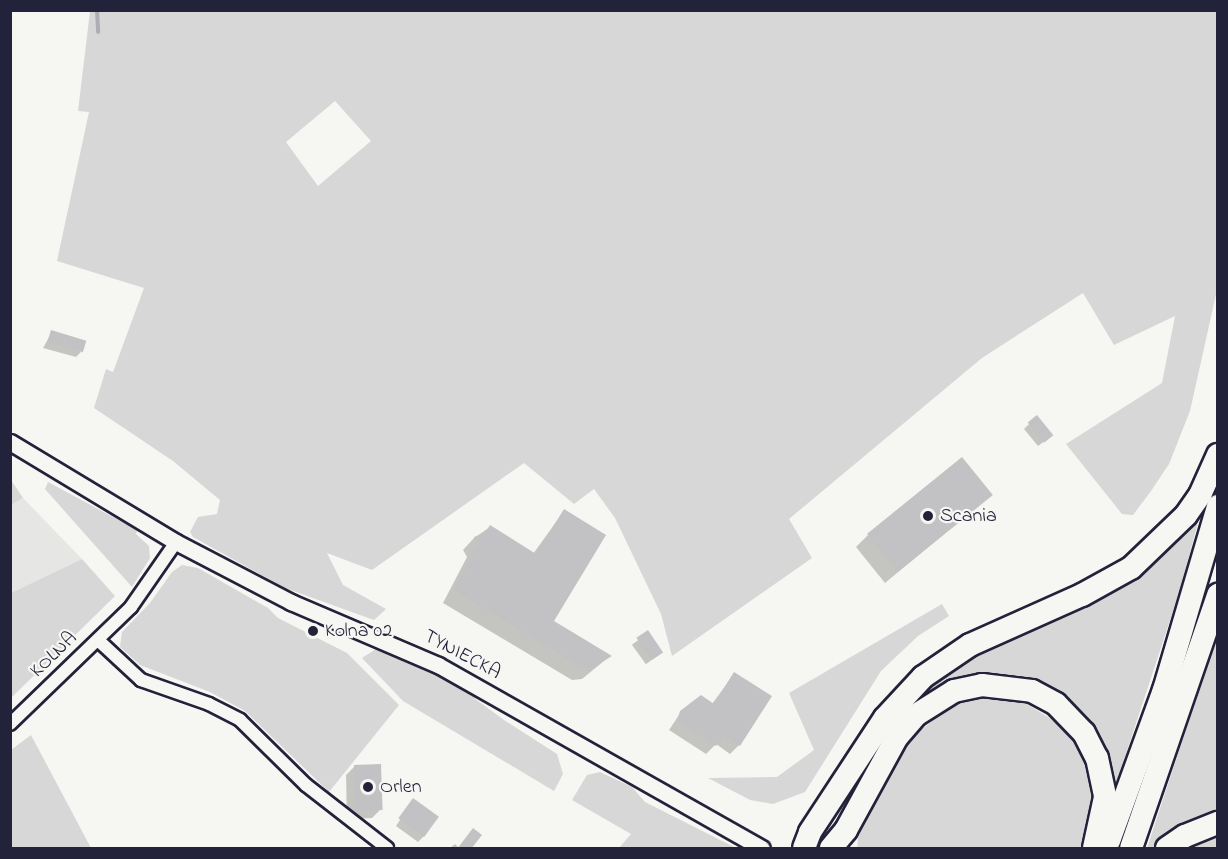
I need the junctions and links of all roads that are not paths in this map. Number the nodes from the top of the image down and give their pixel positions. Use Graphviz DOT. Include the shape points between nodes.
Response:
graph roads {
  1 [pos="10,442"];
  2 [pos="1218,455"];
  3 [pos="1218,506"];
  4 [pos="176,542"];
  5 [pos="1218,595"];
  6 [pos="98,640"];
  7 [pos="10,724"];
  8 [pos="1218,823"];
  9 [pos="387,849"];
  10 [pos="762,849"];
  11 [pos="804,849"];
  12 [pos="831,849"];
  13 [pos="1094,849"];
  14 [pos="1106,849"];
  15 [pos="1131,849"];
  16 [pos="1167,849"];
  1 -- 4 [label="street, TYNIECKA"];
  2 -- 11 [label="highway" via="1186,515 1131,568 1082,595 970,645 923,677 885,718 810,832"];
  3 -- 14 [label="highway" via="1164,690"];
  4 -- 6 [label="street, KOLNA" via="141,596"];
  4 -- 10 [label="street, TYNIECKA" via="291,602 438,664"];
  5 -- 15 [label="highway"];
  6 -- 7 [label="street, KOLNA"];
  6 -- 9 [label="street" via="141,680 209,704 240,720 306,785"];
  8 -- 16 [label="highway" via="1185,836"];
  12 -- 13 [label="highway" via="846,830 897,737 916,715 954,691 982,685 1032,691 1056,704 1084,733 1097,758 1105,797"];
}
